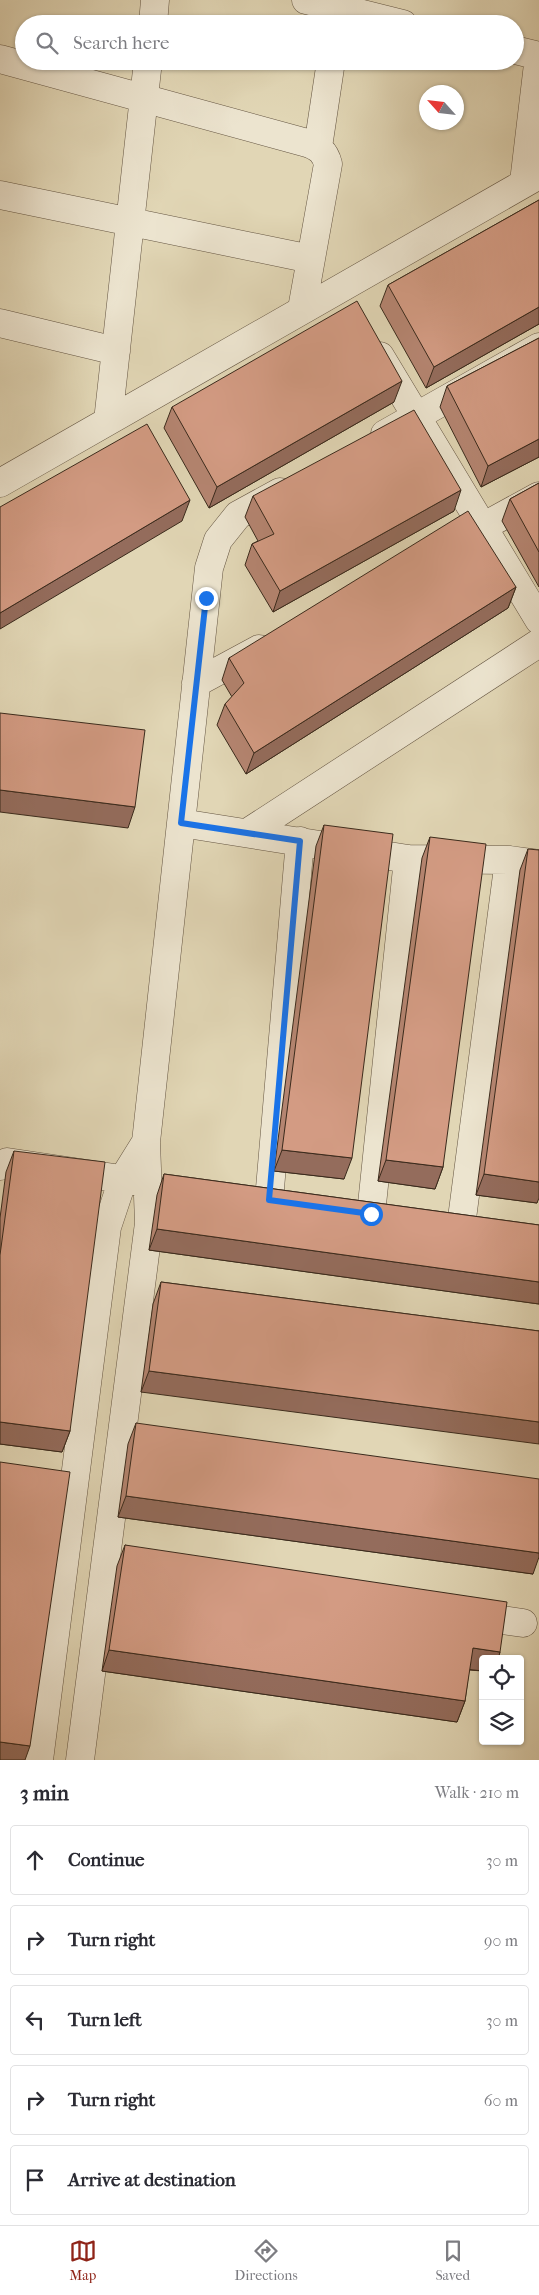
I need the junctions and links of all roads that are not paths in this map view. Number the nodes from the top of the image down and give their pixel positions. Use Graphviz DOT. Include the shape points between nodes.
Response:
graph roads {
  1 [pos="156,0"];
  2 [pos="306,0"];
  3 [pos="339,11"];
  4 [pos="154,15"];
  5 [pos="359,15"];
  6 [pos="524,52"];
  7 [pos="539,56"];
  8 [pos="0,59"];
  9 [pos="15,63"];
  10 [pos="41,70"];
  11 [pos="147,70"];
  12 [pos="330,70"];
  13 [pos="144,98"];
  14 [pos="318,147"];
  15 [pos="531,178"];
  16 [pos="0,194"];
  17 [pos="130,221"];
  18 [pos="311,259"];
  19 [pos="302,310"];
  20 [pos="0,323"];
  21 [pos="369,337"];
  22 [pos="539,347"];
  23 [pos="116,351"];
  24 [pos="415,417"];
  25 [pos="108,421"];
  26 [pos="364,445"];
  27 [pos="306,478"];
  28 [pos="0,483"];
  29 [pos="539,496"];
  30 [pos="482,527"];
  31 [pos="422,560"];
  32 [pos="539,620"];
  33 [pos="283,636"];
  34 [pos="539,643"];
  35 [pos="196,683"];
  36 [pos="181,823"];
  37 [pos="247,833"];
  38 [pos="300,841"];
  39 [pos="408,859"];
  40 [pos="509,860"];
  41 [pos="539,864"];
  42 [pos="0,1166"];
  43 [pos="135,1181"];
  44 [pos="175,1186"];
  45 [pos="241,1196"];
  46 [pos="269,1200"];
  47 [pos="297,1204"];
  48 [pos="343,1210"];
  49 [pos="371,1214"];
  50 [pos="398,1218"];
  51 [pos="434,1223"];
  52 [pos="461,1226"];
  53 [pos="490,1230"];
  54 [pos="139,1300"];
  55 [pos="169,1303"];
  56 [pos="122,1431"];
  57 [pos="151,1435"];
  58 [pos="46,1484"];
  59 [pos="74,1487"];
  60 [pos="106,1562"];
  61 [pos="135,1566"];
  62 [pos="445,1612"];
  63 [pos="523,1623"];
  64 [pos="39,1760"];
  65 [pos="80,1760"];
  1 -- 4 [label="street"];
  2 -- 3 [label="street"];
  3 -- 5 [label="street"];
  6 -- 7 [label="street"];
  7 -- 15 [label="street"];
  8 -- 9 [label="street"];
  10 -- 13 [label="street"];
  11 -- 13 [label="street"];
  12 -- 14 [label="street"];
  13 -- 14 [label="street"];
  13 -- 17 [label="street"];
  14 -- 18 [label="street" via="326,155 328,164"];
  15 -- 19 [label="street"];
  16 -- 17 [label="street"];
  17 -- 18 [label="street"];
  17 -- 23 [label="street"];
  18 -- 19 [label="street"];
  19 -- 25 [label="street"];
  20 -- 23 [label="street"];
  21 -- 24 [label="street"];
  22 -- 24 [label="street"];
  23 -- 25 [label="street"];
  24 -- 26 [label="street"];
  24 -- 30 [label="street"];
  25 -- 28 [label="street"];
  27 -- 35 [label="street" via="238,515 218,540 209,568"];
  29 -- 30 [label="street"];
  30 -- 31 [label="street"];
  30 -- 32 [label="street"];
  33 -- 35 [label="street"];
  34 -- 37 [label="street"];
  35 -- 36 [label="street"];
  36 -- 37 [label="street"];
  36 -- 43 [label="street" via="146,1142"];
  37 -- 38 [label="street"];
  38 -- 39 [label="street"];
  38 -- 46 [label="street"];
  39 -- 40 [label="street"];
  39 -- 49 [label="street"];
  40 -- 41 [label="street"];
  40 -- 52 [label="street"];
  42 -- 43 [label="street" via="7,1162"];
  43 -- 44 [label="street"];
  43 -- 54 [label="street" via="149,1223"];
  43 -- 59 [label="street" via="107,1227"];
  45 -- 46 [label="street"];
  46 -- 47 [label="street"];
  48 -- 49 [label="street"];
  49 -- 50 [label="street"];
  51 -- 52 [label="street"];
  52 -- 53 [label="street"];
  54 -- 55 [label="street"];
  54 -- 56 [label="street"];
  56 -- 57 [label="street"];
  56 -- 60 [label="street"];
  58 -- 59 [label="street"];
  59 -- 64 [label="street"];
  60 -- 61 [label="street"];
  60 -- 65 [label="street"];
  62 -- 63 [label="street"];
}
